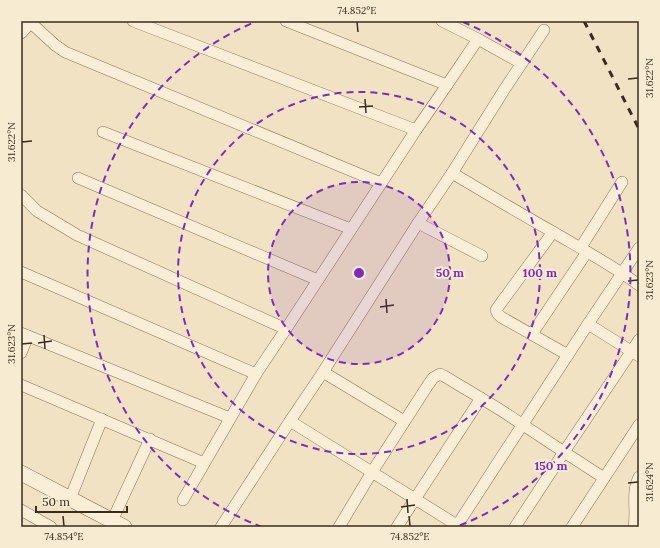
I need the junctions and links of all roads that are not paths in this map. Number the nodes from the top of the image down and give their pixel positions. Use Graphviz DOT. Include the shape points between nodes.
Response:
graph roads {
  1 [pos="30,21"];
  2 [pos="133,21"];
  3 [pos="286,21"];
  4 [pos="442,21"];
  5 [pos="544,30"];
  6 [pos="21,32"];
  7 [pos="478,39"];
  8 [pos="521,63"];
  9 [pos="447,85"];
  10 [pos="416,130"];
  11 [pos="103,132"];
  12 [pos="452,173"];
  13 [pos="78,178"];
  14 [pos="622,182"];
  15 [pos="381,183"];
  16 [pos="21,195"];
  17 [pos="418,223"];
  18 [pos="351,230"];
  19 [pos="553,232"];
  20 [pos="639,248"];
  21 [pos="584,250"];
  22 [pos="482,256"];
  23 [pos="21,272"];
  24 [pos="622,273"];
  25 [pos="318,280"];
  26 [pos="639,285"];
  27 [pos="588,324"];
  28 [pos="286,329"];
  29 [pos="24,334"];
  30 [pos="532,334"];
  31 [pos="639,340"];
  32 [pos="21,353"];
  33 [pos="635,354"];
  34 [pos="568,355"];
  35 [pos="323,372"];
  36 [pos="256,374"];
  37 [pos="21,385"];
  38 [pos="481,398"];
  39 [pos="230,418"];
  40 [pos="102,419"];
  41 [pos="290,421"];
  42 [pos="404,421"];
  43 [pos="523,425"];
  44 [pos="639,425"];
  45 [pos="150,439"];
  46 [pos="564,452"];
  47 [pos="204,463"];
  48 [pos="372,472"];
  49 [pos="21,473"];
  50 [pos="639,477"];
  51 [pos="604,478"];
  52 [pos="70,499"];
  53 [pos="415,499"];
  54 [pos="183,500"];
  55 [pos="21,510"];
  56 [pos="118,524"];
  57 [pos="458,526"];
  58 [pos="51,527"];
  59 [pos="221,527"];
  60 [pos="339,527"];
  61 [pos="397,527"];
  62 [pos="515,527"];
  63 [pos="572,527"];
  64 [pos="634,527"];
  1 -- 6 [label="street"];
  1 -- 15 [label="street" via="65,52"];
  2 -- 10 [label="street"];
  3 -- 9 [label="street"];
  4 -- 7 [label="street"];
  5 -- 8 [label="street"];
  7 -- 8 [label="street"];
  7 -- 9 [label="street"];
  8 -- 12 [label="street"];
  9 -- 10 [label="street"];
  10 -- 15 [label="street"];
  11 -- 18 [label="street"];
  12 -- 17 [label="street"];
  12 -- 19 [label="street"];
  13 -- 25 [label="street"];
  14 -- 21 [label="street"];
  15 -- 18 [label="street"];
  16 -- 28 [label="street" via="37,211 76,235"];
  17 -- 22 [label="street"];
  17 -- 35 [label="street"];
  18 -- 25 [label="street"];
  19 -- 21 [label="street"];
  19 -- 30 [label="street" via="496,310 501,317"];
  20 -- 24 [label="street"];
  21 -- 24 [label="street"];
  21 -- 30 [label="street"];
  23 -- 36 [label="street"];
  24 -- 26 [label="street"];
  24 -- 27 [label="street"];
  25 -- 28 [label="street"];
  27 -- 33 [label="street"];
  27 -- 34 [label="street"];
  28 -- 36 [label="street"];
  29 -- 32 [label="street"];
  29 -- 39 [label="street"];
  30 -- 34 [label="street"];
  31 -- 33 [label="street"];
  33 -- 46 [label="street"];
  34 -- 43 [label="street"];
  35 -- 41 [label="street"];
  35 -- 42 [label="street"];
  36 -- 39 [label="street"];
  37 -- 40 [label="street"];
  38 -- 42 [label="street" via="440,374 433,378"];
  38 -- 43 [label="street"];
  38 -- 53 [label="street"];
  39 -- 47 [label="street"];
  40 -- 45 [label="street"];
  40 -- 52 [label="street"];
  41 -- 48 [label="street"];
  41 -- 59 [label="street"];
  42 -- 48 [label="street"];
  43 -- 46 [label="street"];
  43 -- 57 [label="street"];
  44 -- 51 [label="street"];
  45 -- 47 [label="street"];
  45 -- 56 [label="street"];
  46 -- 51 [label="street"];
  46 -- 62 [label="street"];
  47 -- 54 [label="street"];
  48 -- 53 [label="street"];
  48 -- 60 [label="street"];
  49 -- 52 [label="main road"];
  50 -- 64 [label="street" via="634,498"];
  51 -- 63 [label="street"];
  52 -- 56 [label="main road"];
  53 -- 57 [label="street"];
  53 -- 61 [label="street"];
  55 -- 58 [label="street"];
}
